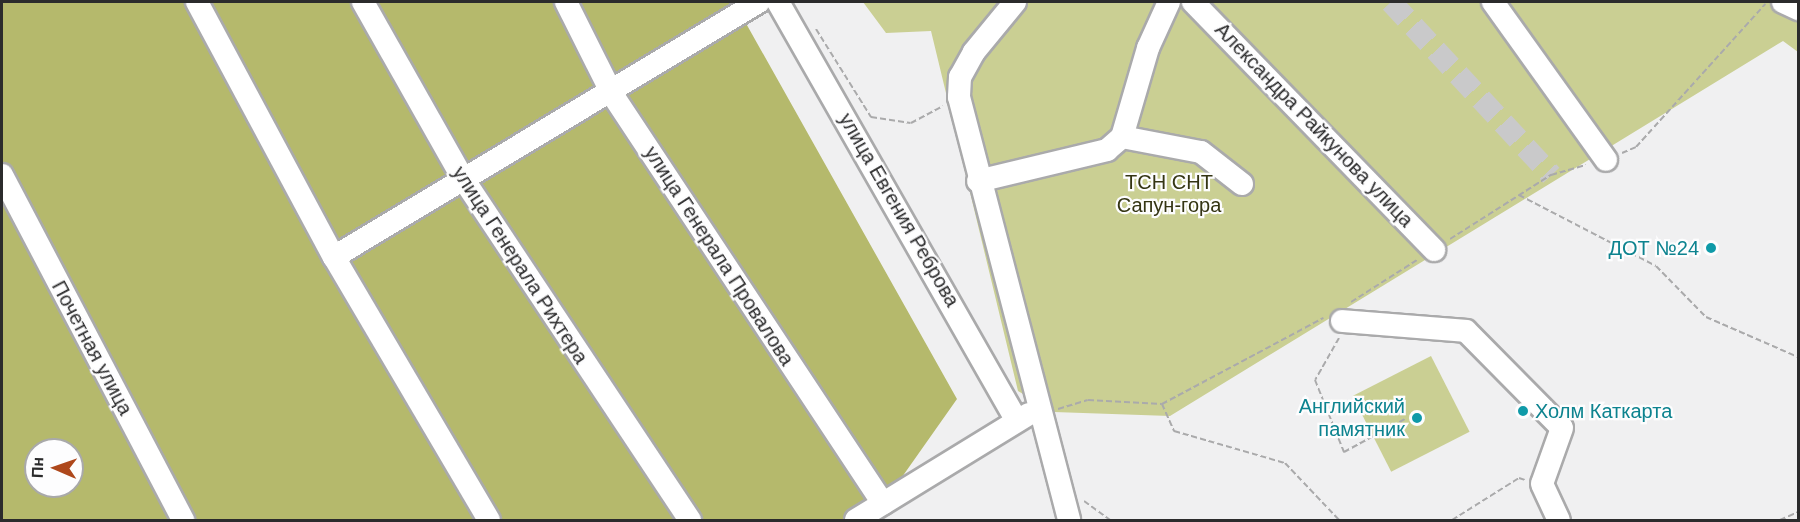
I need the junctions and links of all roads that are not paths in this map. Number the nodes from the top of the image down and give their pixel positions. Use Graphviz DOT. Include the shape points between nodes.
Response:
graph roads {
  1 [pos="197,2"];
  2 [pos="363,2"];
  3 [pos="566,2"];
  4 [pos="759,2"];
  5 [pos="778,2"];
  6 [pos="1015,2"];
  7 [pos="1169,2"];
  8 [pos="1193,2"];
  9 [pos="1493,2"];
  10 [pos="1783,2"];
  11 [pos="1798,9"];
  12 [pos="612,94"];
  13 [pos="1122,137"];
  14 [pos="1606,160"];
  15 [pos="2,175"];
  16 [pos="462,177"];
  17 [pos="978,181"];
  18 [pos="1242,184"];
  19 [pos="1434,250"];
  20 [pos="334,257"];
  21 [pos="1340,316"];
  22 [pos="1037,410"];
  23 [pos="1017,421"];
  24 [pos="882,504"];
  25 [pos="183,520"];
  26 [pos="489,520"];
  27 [pos="690,520"];
  28 [pos="856,520"];
  29 [pos="1069,520"];
  30 [pos="1558,520"];
  1 -- 20 [label="street"];
  2 -- 16 [label="street, улица Генерала Рихтера"];
  3 -- 12 [label="street, улица Генерала Провалова"];
  4 -- 12 [label="street"];
  5 -- 23 [label="street, улица Евгения Реброва"];
  6 -- 17 [label="street" via="974,52 960,78 959,97"];
  7 -- 13 [label="street" via="1148,48"];
  8 -- 19 [label="street, Александра Райкунова улица"];
  9 -- 14 [label="street"];
  10 -- 11 [label="street"];
  12 -- 16 [label="street"];
  12 -- 24 [label="street, улица Генерала Провалова"];
  13 -- 17 [label="street" via="1107,150"];
  13 -- 18 [label="street" via="1201,152"];
  15 -- 25 [label="street, Почетная улица"];
  16 -- 20 [label="street"];
  16 -- 27 [label="street, улица Генерала Рихтера"];
  17 -- 22 [label="street"];
  20 -- 26 [label="street"];
  21 -- 30 [label="street" via="1466,331 1562,428 1542,484"];
  22 -- 23 [label="street"];
  22 -- 29 [label="street"];
  23 -- 24 [label="street"];
  24 -- 28 [label="street"];
}
